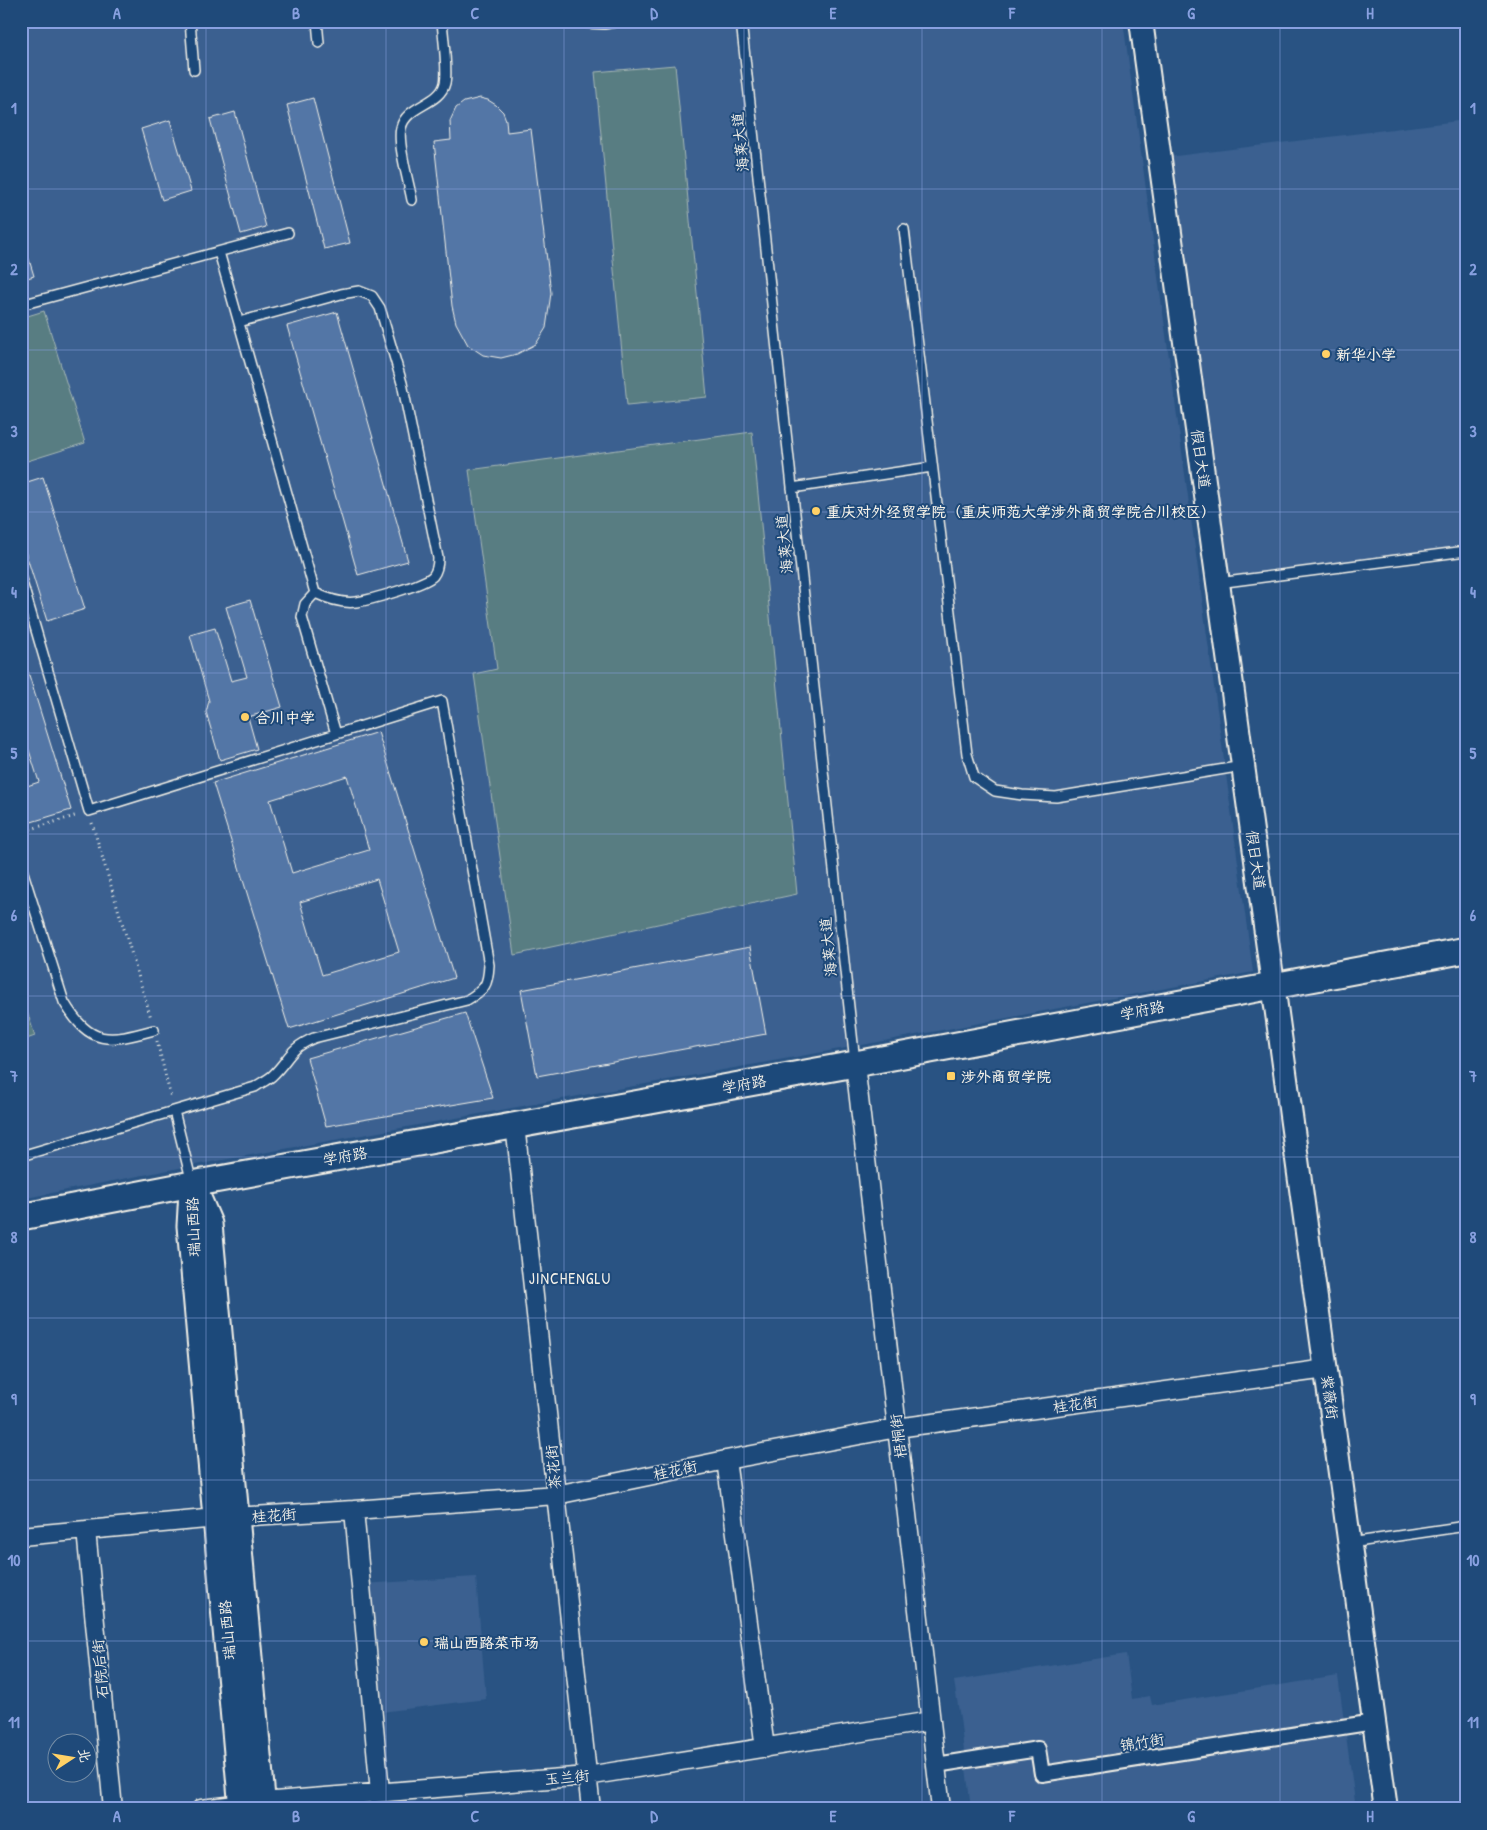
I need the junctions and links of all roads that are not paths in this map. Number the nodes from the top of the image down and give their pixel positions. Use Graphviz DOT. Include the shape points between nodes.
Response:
graph roads {
  1 [pos="190,21"];
  2 [pos="317,21"];
  3 [pos="442,21"];
  4 [pos="583,21"];
  5 [pos="622,21"];
  6 [pos="741,21"];
  7 [pos="1141,21"];
  8 [pos="319,43"];
  9 [pos="194,70"];
  10 [pos="412,200"];
  11 [pos="904,229"];
  12 [pos="288,233"];
  13 [pos="219,252"];
  14 [pos="21,304"];
  15 [pos="239,322"];
  16 [pos="932,467"];
  17 [pos="792,488"];
  18 [pos="1466,551"];
  19 [pos="21,579"];
  20 [pos="1218,583"];
  21 [pos="315,594"];
  22 [pos="336,734"];
  23 [pos="1243,766"];
  24 [pos="21,866"];
  25 [pos="1466,950"];
  26 [pos="1273,986"];
  27 [pos="154,1030"];
  28 [pos="855,1064"];
  29 [pos="174,1111"];
  30 [pos="515,1125"];
  31 [pos="21,1156"];
  32 [pos="192,1184"];
  33 [pos="21,1217"];
  34 [pos="1326,1369"];
  35 [pos="897,1428"];
  36 [pos="726,1460"];
  37 [pos="556,1495"];
  38 [pos="354,1510"];
  39 [pos="226,1518"];
  40 [pos="1466,1526"];
  41 [pos="86,1530"];
  42 [pos="21,1536"];
  43 [pos="1349,1543"];
  44 [pos="931,1721"];
  45 [pos="1374,1722"];
  46 [pos="764,1748"];
  47 [pos="936,1765"];
  48 [pos="587,1776"];
  49 [pos="380,1792"];
  50 [pos="252,1806"];
  51 [pos="113,1809"];
  52 [pos="201,1809"];
  53 [pos="591,1809"];
  54 [pos="941,1809"];
  55 [pos="1386,1809"];
  1 -- 9 [label="lane"];
  2 -- 8 [label="lane"];
  3 -- 10 [label="lane" via="446,82 442,91 410,114 400,128"];
  4 -- 5 [label="lane" via="604,24"];
  6 -- 17 [label="lane, 海莱大道"];
  7 -- 20 [label="street, 假日大道"];
  11 -- 16 [label="lane"];
  12 -- 13 [label="lane"];
  13 -- 14 [label="lane"];
  13 -- 15 [label="lane"];
  15 -- 21 [label="lane"];
  15 -- 21 [label="lane" via="359,291 372,296 380,308 402,383 438,567 420,584 355,603 334,601"];
  16 -- 17 [label="lane"];
  16 -- 23 [label="lane" via="967,754 974,777 995,791 1022,796 1056,796"];
  17 -- 28 [label="lane, 海莱大道"];
  18 -- 20 [label="lane"];
  19 -- 22 [label="lane" via="89,811"];
  20 -- 23 [label="street, 假日大道"];
  21 -- 22 [label="lane" via="305,604 302,617"];
  22 -- 29 [label="lane" via="442,701 488,965 488,982 468,1000 314,1038 293,1050 272,1076 255,1087"];
  23 -- 26 [label="street, 假日大道"];
  24 -- 27 [label="lane" via="64,1002 75,1020 92,1034 110,1039"];
  25 -- 26 [label="main road, 学府路"];
  26 -- 28 [label="main road, 学府路"];
  26 -- 34 [label="street, 紫薇街"];
  28 -- 30 [label="main road, 学府路"];
  28 -- 35 [label="street, 梧桐街"];
  29 -- 31 [label="lane"];
  29 -- 32 [label="lane"];
  30 -- 32 [label="main road, 学府路"];
  30 -- 37 [label="street, 茶花街"];
  32 -- 33 [label="main road, 学府路"];
  32 -- 39 [label="main road, 瑞山西路" via="190,1226"];
  34 -- 35 [label="street, 桂花街"];
  34 -- 43 [label="street, 紫薇街"];
  35 -- 36 [label="street, 桂花街"];
  35 -- 44 [label="street, 梧桐街"];
  36 -- 37 [label="street, 桂花街"];
  36 -- 46 [label="street"];
  37 -- 38 [label="street, 桂花街"];
  37 -- 48 [label="street, 茶花街"];
  38 -- 39 [label="street, 桂花街"];
  38 -- 49 [label="street"];
  39 -- 41 [label="street, 桂花街"];
  39 -- 50 [label="main road, 瑞山西路"];
  40 -- 43 [label="lane"];
  41 -- 42 [label="street, 桂花街"];
  41 -- 51 [label="street, 石院后街"];
  43 -- 45 [label="street, 紫薇街"];
  44 -- 46 [label="street, 玉兰街"];
  44 -- 47 [label="street, 梧桐街"];
  45 -- 47 [label="street, 锦竹街" via="1042,1774 1038,1749"];
  45 -- 55 [label="street, 紫薇街"];
  46 -- 48 [label="street, 玉兰街"];
  47 -- 54 [label="street, 梧桐街"];
  48 -- 49 [label="street, 玉兰街"];
  48 -- 53 [label="street, 茶花街"];
  49 -- 50 [label="street, 玉兰街"];
  50 -- 52 [label="street, 玉兰街"];
}
